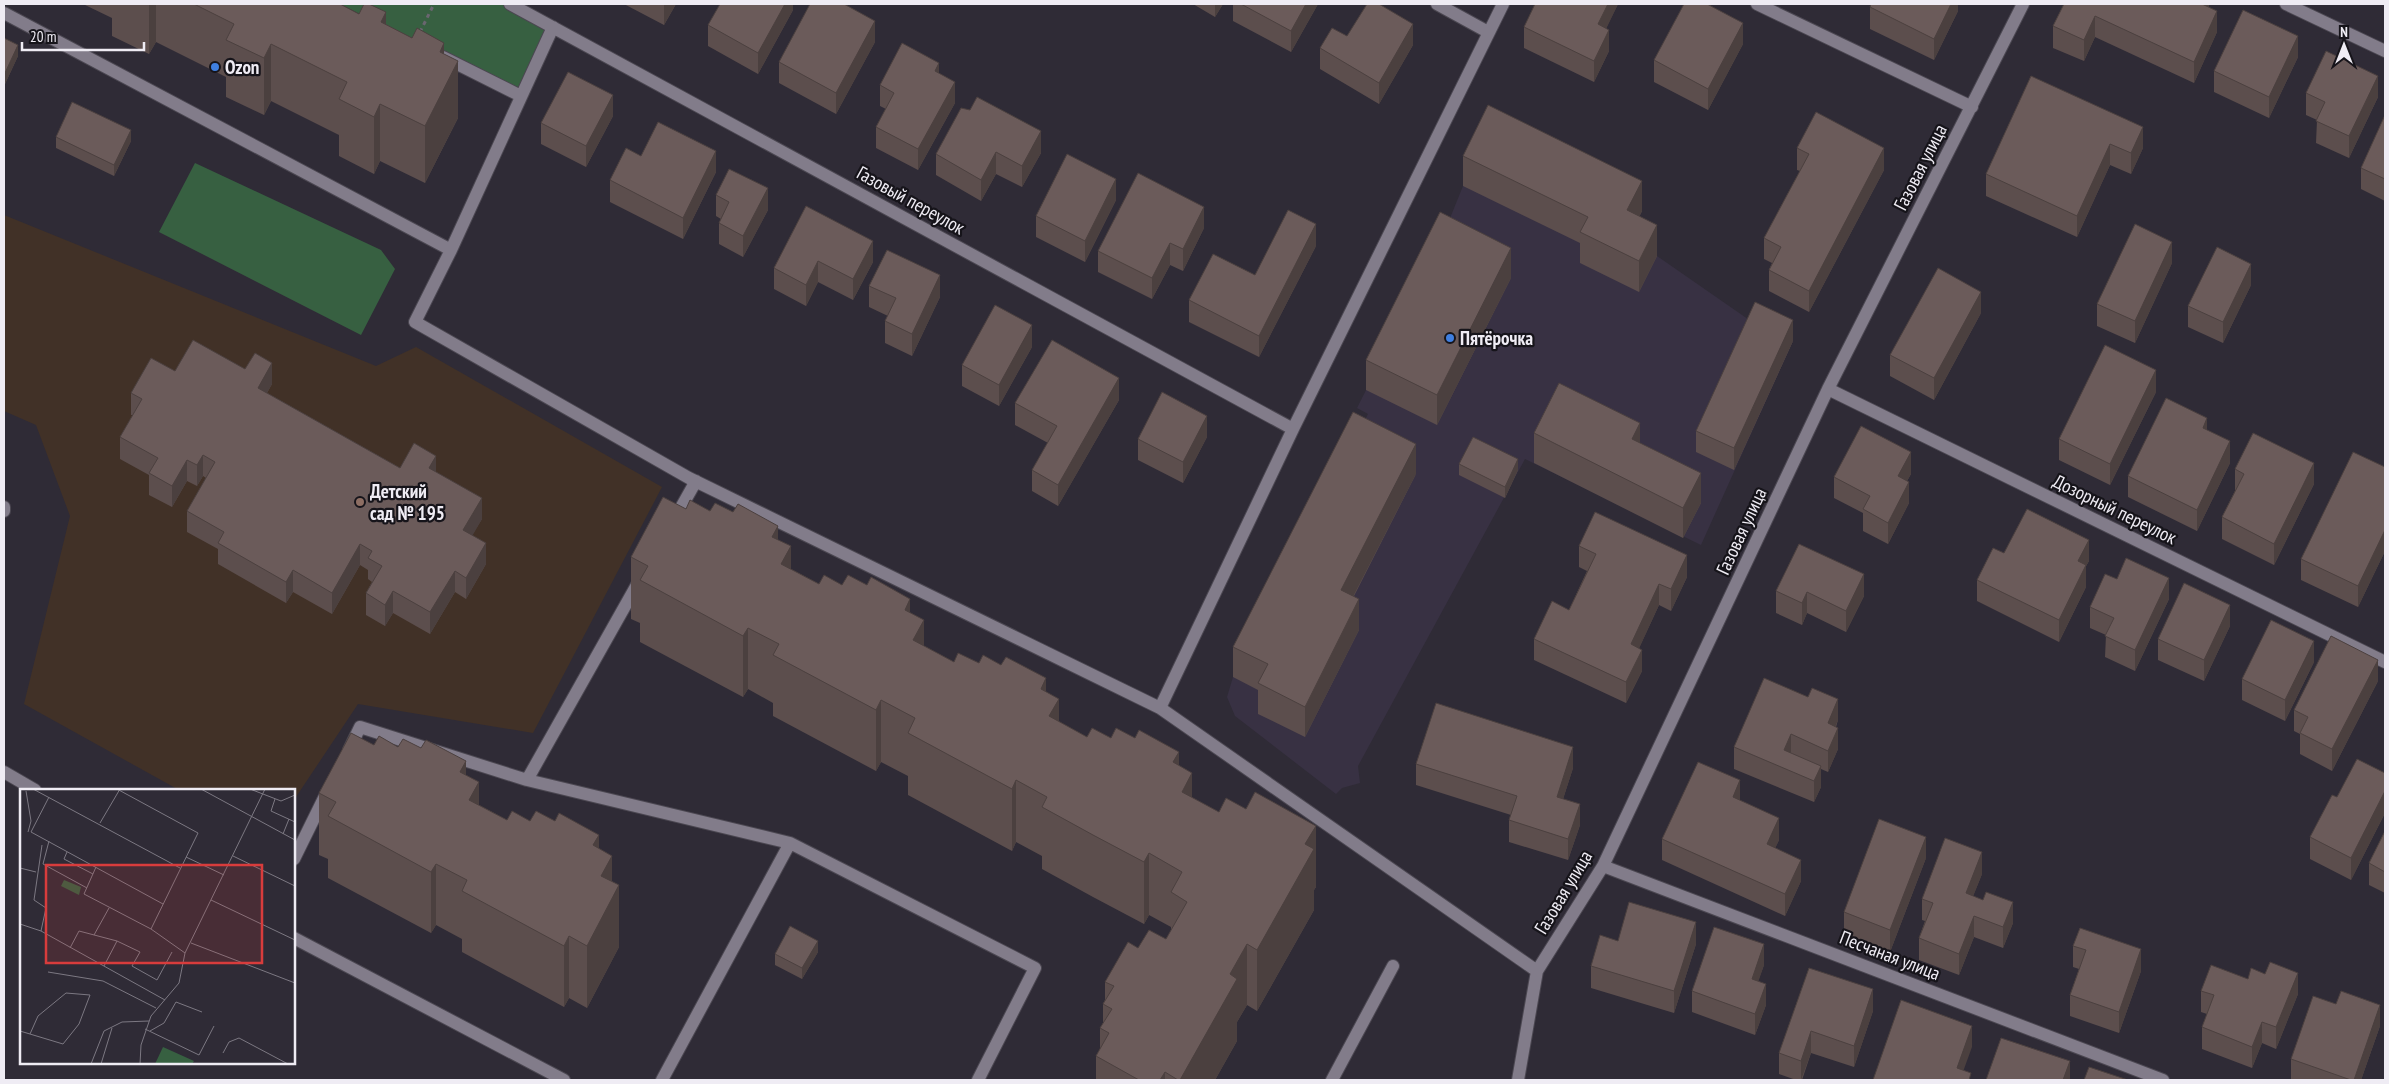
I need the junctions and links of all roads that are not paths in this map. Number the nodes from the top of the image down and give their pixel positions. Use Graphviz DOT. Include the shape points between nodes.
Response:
graph roads {
  1 [pos="510,4"];
  2 [pos="1437,4"];
  3 [pos="1503,4"];
  4 [pos="1756,4"];
  5 [pos="2023,4"];
  6 [pos="2286,4"];
  7 [pos="4,13"];
  8 [pos="553,27"];
  9 [pos="1488,32"];
  10 [pos="415,42"];
  11 [pos="2385,51"];
  12 [pos="521,96"];
  13 [pos="1972,107"];
  14 [pos="451,250"];
  15 [pos="1828,389"];
  16 [pos="1293,430"];
  17 [pos="696,481"];
  18 [pos="4,507"];
  19 [pos="4,511"];
  20 [pos="667,532"];
  21 [pos="643,575"];
  22 [pos="2385,662"];
  23 [pos="1160,708"];
  24 [pos="342,762"];
  25 [pos="4,772"];
  26 [pos="334,780"];
  27 [pos="527,780"];
  28 [pos="33,789"];
  29 [pos="790,842"];
  30 [pos="295,857"];
  31 [pos="1603,866"];
  32 [pos="295,939"];
  33 [pos="1393,966"];
  34 [pos="1536,971"];
  35 [pos="564,1080"];
  36 [pos="662,1080"];
  37 [pos="978,1080"];
  38 [pos="1332,1080"];
  39 [pos="1518,1080"];
  40 [pos="2163,1080"];
  1 -- 8 [label="street, Газовый переулок"];
  2 -- 9 [label="street"];
  3 -- 9 [label="street"];
  4 -- 13 [label="street"];
  5 -- 13 [label="street, Газовая улица"];
  6 -- 11 [label="street"];
  7 -- 14 [label="street"];
  8 -- 12 [label="street"];
  8 -- 16 [label="street, Газовый переулок"];
  9 -- 16 [label="street"];
  10 -- 12 [label="street"];
  12 -- 14 [label="street"];
  13 -- 15 [label="street, Газовая улица"];
  14 -- 17 [label="street" via="415,322"];
  15 -- 22 [label="street, Дозорный переулок"];
  15 -- 31 [label="street, Газовая улица"];
  16 -- 23 [label="street"];
  17 -- 20 [label="street"];
  17 -- 23 [label="street"];
  18 -- 19 [label="street"];
  21 -- 27 [label="street"];
  23 -- 34 [label="street"];
  24 -- 27 [label="street" via="360,726"];
  25 -- 28 [label="street"];
  26 -- 30 [label="street"];
  27 -- 29 [label="street"];
  29 -- 36 [label="street"];
  29 -- 37 [label="street" via="1035,968"];
  31 -- 34 [label="street, Газовая улица"];
  31 -- 40 [label="street, Песчаная улица"];
  32 -- 35 [label="street"];
  33 -- 38 [label="street"];
  34 -- 39 [label="street, Газовая улица"];
}
